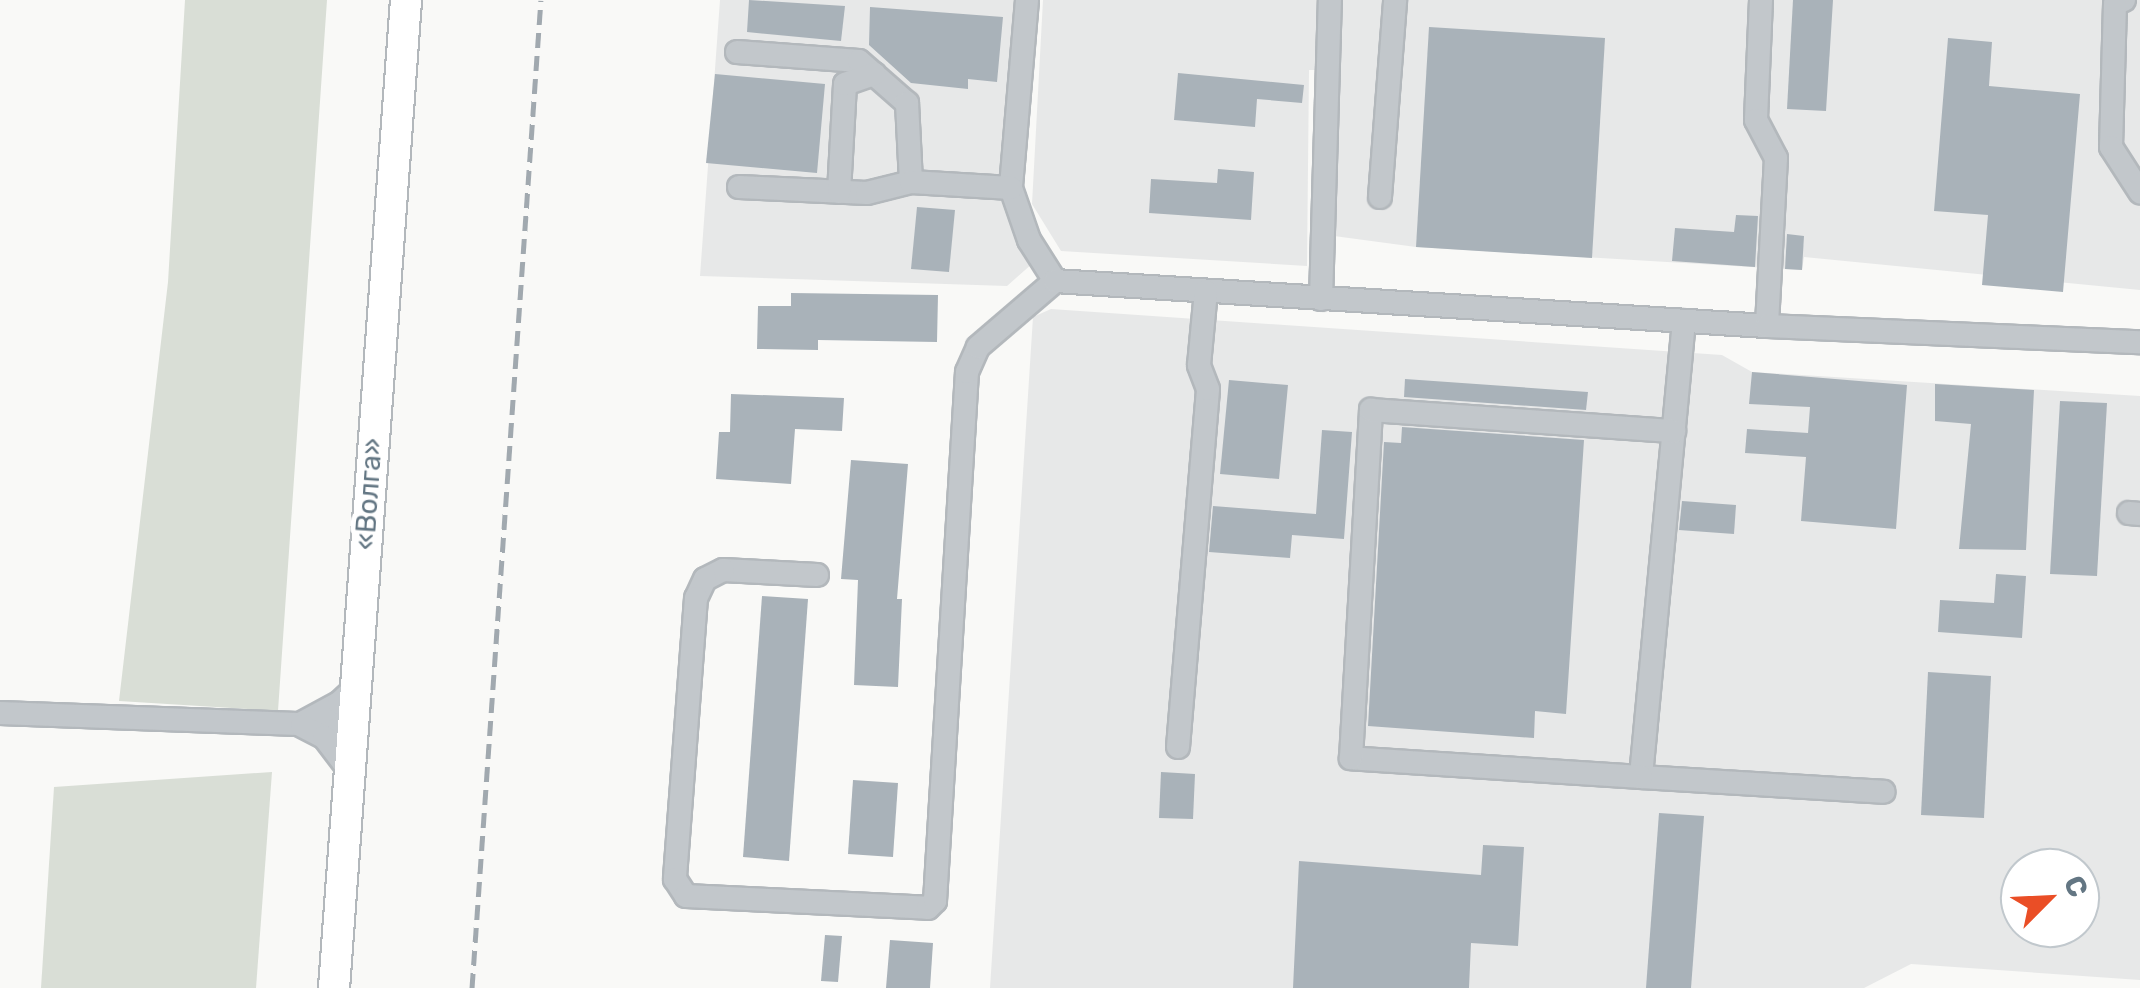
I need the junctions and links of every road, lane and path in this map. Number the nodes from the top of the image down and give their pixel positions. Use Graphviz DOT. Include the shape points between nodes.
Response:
graph roads {
  1 [pos="406,0"];
  2 [pos="1028,0"];
  3 [pos="1330,0"];
  4 [pos="1395,0"];
  5 [pos="1761,0"];
  6 [pos="2124,0"];
  7 [pos="737,52"];
  8 [pos="874,74"];
  9 [pos="911,182"];
  10 [pos="739,187"];
  11 [pos="1012,188"];
  12 [pos="839,192"];
  13 [pos="2140,192"];
  14 [pos="1380,197"];
  15 [pos="1055,281"];
  16 [pos="1206,290"];
  17 [pos="1321,299"];
  18 [pos="1684,321"];
  19 [pos="1767,326"];
  20 [pos="2140,334"];
  21 [pos="1674,431"];
  22 [pos="817,575"];
  23 [pos="355,688"];
  24 [pos="0,713"];
  25 [pos="299,724"];
  26 [pos="352,726"];
  27 [pos="1178,747"];
  28 [pos="349,770"];
  29 [pos="1640,777"];
  30 [pos="1884,792"];
  31 [pos="334,988"];
  1 -- 23 [label="highway, «Волга»"];
  2 -- 11 [label="street"];
  3 -- 17 [label="street"];
  4 -- 14 [label="street"];
  5 -- 19 [label="street" via="1756,120 1776,158"];
  6 -- 13 [label="street" via="2116,4 2110,147"];
  7 -- 8 [label="street" via="859,61"];
  8 -- 9 [label="street" via="907,102"];
  8 -- 12 [label="street" via="845,84"];
  9 -- 11 [label="street"];
  9 -- 12 [label="street"];
  10 -- 12 [label="street"];
  11 -- 15 [label="street" via="1029,240"];
  15 -- 16 [label="street"];
  15 -- 22 [label="street" via="978,348 967,372 935,901 928,908 686,896 675,880 696,598 705,578 723,570"];
  16 -- 17 [label="street"];
  16 -- 27 [label="street" via="1198,365 1208,389"];
  17 -- 18 [label="street"];
  18 -- 19 [label="street"];
  18 -- 21 [label="street"];
  19 -- 20 [label="street"];
  21 -- 29 [label="street"];
  21 -- 29 [label="street" via="1372,410 1351,758"];
  23 -- 25 [label="street"];
  23 -- 26 [label="highway, «Волга»"];
  24 -- 25 [label="street"];
  25 -- 26 [label="street"];
  25 -- 28 [label="street" via="324,737"];
  26 -- 28 [label="highway, «Волга»"];
  28 -- 31 [label="highway, «Волга»"];
  29 -- 30 [label="street"];
}
